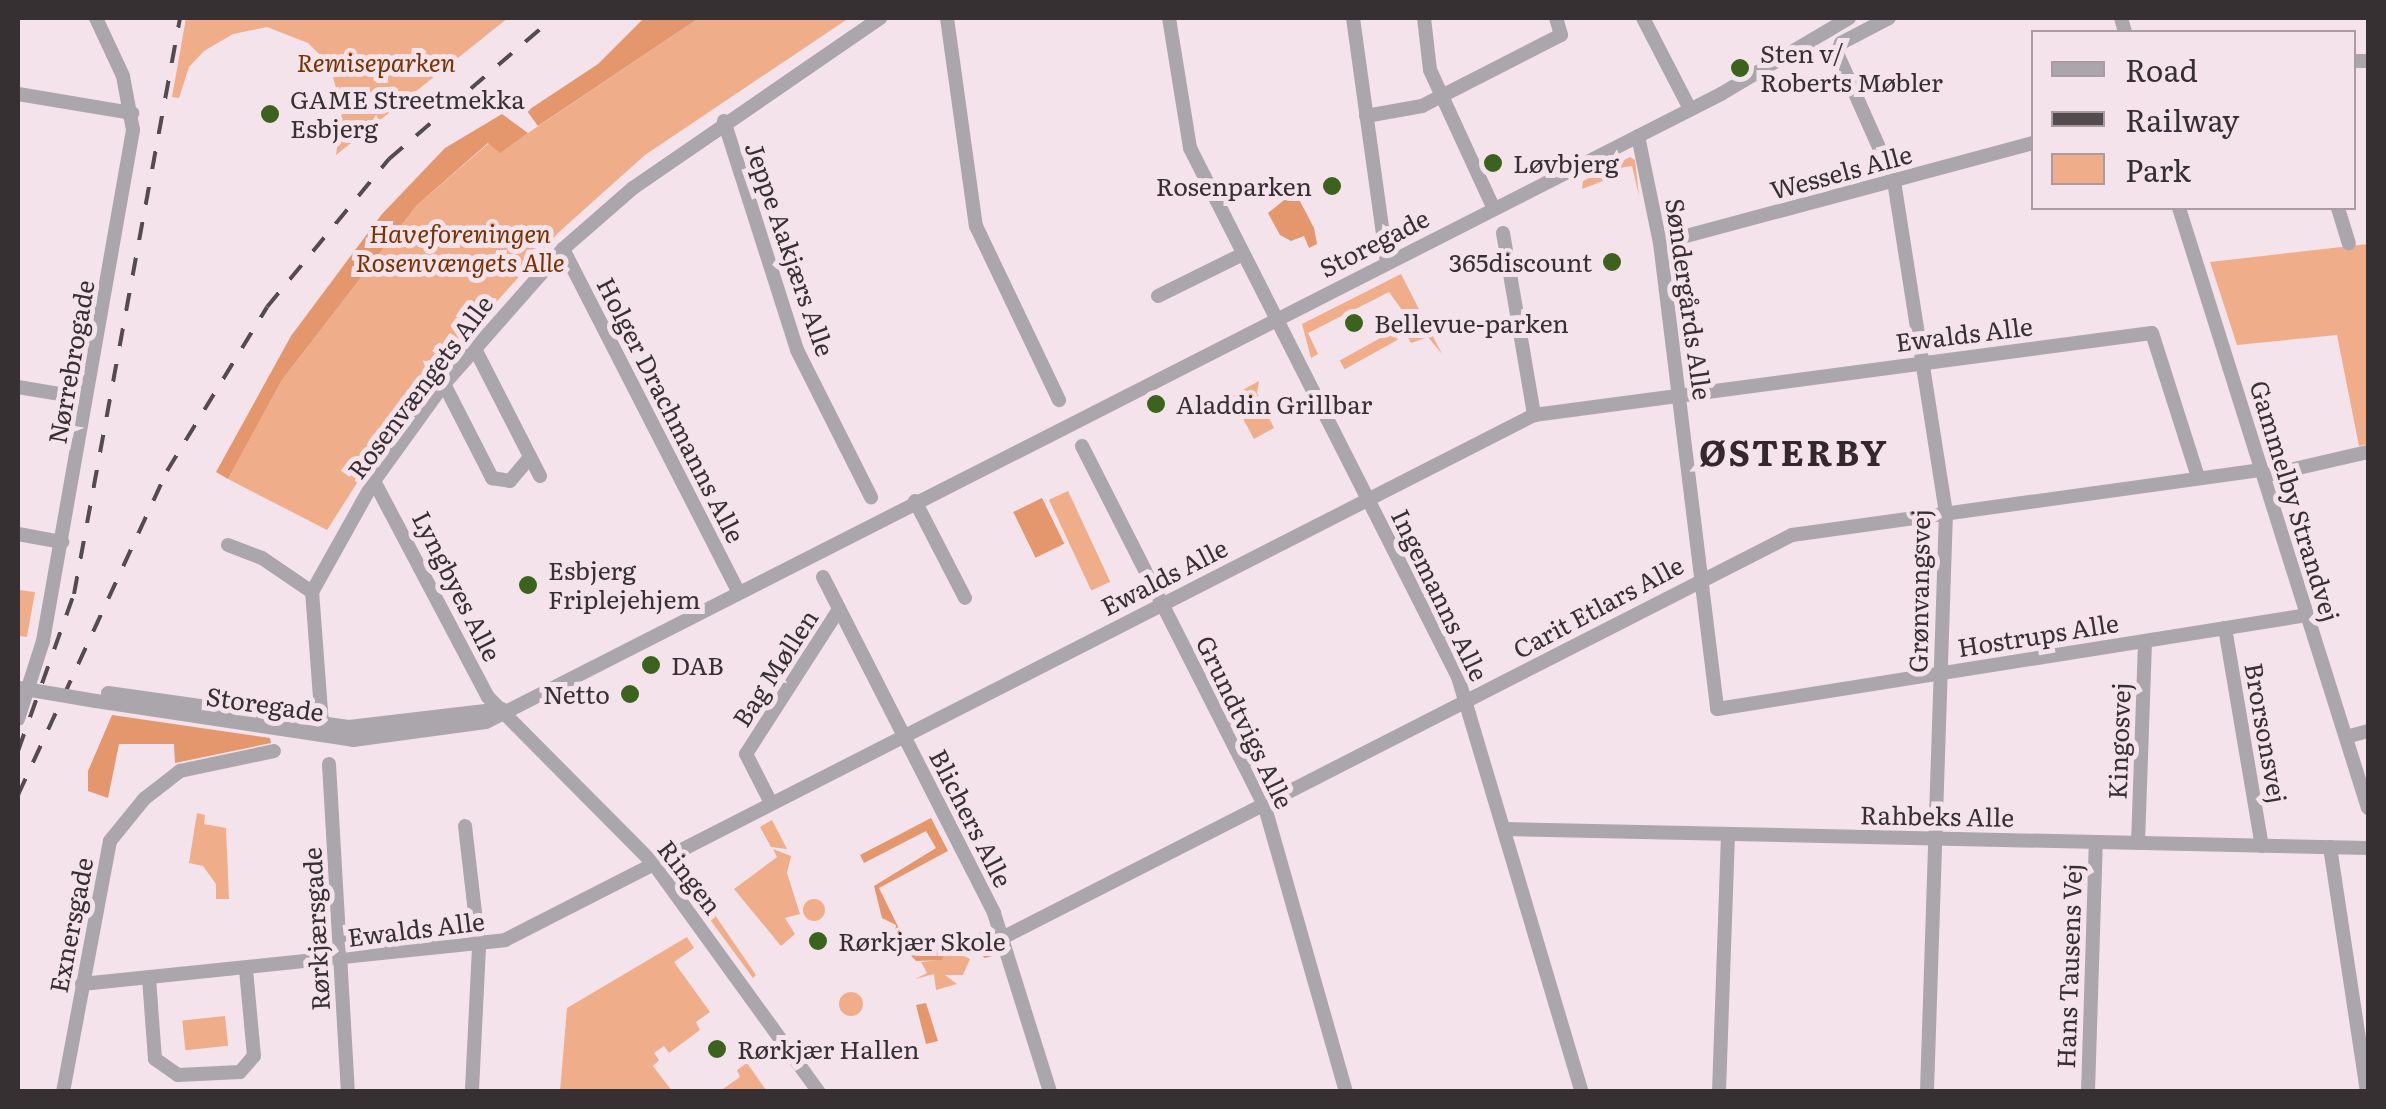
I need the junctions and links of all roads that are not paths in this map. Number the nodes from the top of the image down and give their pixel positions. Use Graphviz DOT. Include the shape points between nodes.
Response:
graph roads {
  1 [pos="96,18"];
  2 [pos="880,18"];
  3 [pos="947,18"];
  4 [pos="1169,18"];
  5 [pos="1353,18"];
  6 [pos="1424,18"];
  7 [pos="1556,18"];
  8 [pos="1643,18"];
  9 [pos="1849,18"];
  10 [pos="1889,18"];
  11 [pos="18,94"];
  12 [pos="1440,97"];
  13 [pos="1690,110"];
  14 [pos="132,113"];
  15 [pos="1366,116"];
  16 [pos="724,121"];
  17 [pos="1638,136"];
  18 [pos="2031,144"];
  19 [pos="1894,182"];
  20 [pos="1492,206"];
  21 [pos="2180,210"];
  22 [pos="2339,210"];
  23 [pos="1504,233"];
  24 [pos="1660,243"];
  25 [pos="2349,243"];
  26 [pos="564,249"];
  27 [pos="1243,254"];
  28 [pos="1387,262"];
  29 [pos="1158,296"];
  30 [pos="1275,318"];
  31 [pos="474,347"];
  32 [pos="1921,362"];
  33 [pos="444,384"];
  34 [pos="18,387"];
  35 [pos="66,395"];
  36 [pos="1679,396"];
  37 [pos="1059,400"];
  38 [pos="1534,415"];
  39 [pos="1082,446"];
  40 [pos="2368,452"];
  41 [pos="530,457"];
  42 [pos="2263,473"];
  43 [pos="540,476"];
  44 [pos="2198,477"];
  45 [pos="374,480"];
  46 [pos="871,496"];
  47 [pos="1366,498"];
  48 [pos="915,502"];
  49 [pos="1946,512"];
  50 [pos="18,534"];
  51 [pos="62,542"];
  52 [pos="228,545"];
  53 [pos="822,576"];
  54 [pos="1705,577"];
  55 [pos="312,592"];
  56 [pos="738,592"];
  57 [pos="965,598"];
  58 [pos="1162,604"];
  59 [pos="839,609"];
  60 [pos="2308,615"];
  61 [pos="2225,628"];
  62 [pos="2145,641"];
  63 [pos="1941,674"];
  64 [pos="19,682"];
  65 [pos="97,696"];
  66 [pos="1467,701"];
  67 [pos="503,709"];
  68 [pos="1717,709"];
  69 [pos="18,718"];
  70 [pos="322,724"];
  71 [pos="2368,731"];
  72 [pos="904,734"];
  73 [pos="2346,737"];
  74 [pos="274,751"];
  75 [pos="329,764"];
  76 [pos="771,803"];
  77 [pos="1264,804"];
  78 [pos="2368,808"];
  79 [pos="465,826"];
  80 [pos="1505,828"];
  81 [pos="1728,834"];
  82 [pos="1935,838"];
  83 [pos="2096,842"];
  84 [pos="2138,843"];
  85 [pos="2262,846"];
  86 [pos="2330,847"];
  87 [pos="2368,848"];
  88 [pos="653,863"];
  89 [pos="1004,937"];
  90 [pos="479,947"];
  91 [pos="340,960"];
  92 [pos="246,969"];
  93 [pos="148,978"];
  94 [pos="82,984"];
  95 [pos="63,1092"];
  96 [pos="348,1092"];
  97 [pos="472,1092"];
  98 [pos="819,1092"];
  99 [pos="1050,1092"];
  100 [pos="1346,1092"];
  101 [pos="1582,1092"];
  102 [pos="1720,1092"];
  103 [pos="1927,1092"];
  104 [pos="2088,1092"];
  105 [pos="2367,1092"];
  1 -- 14 [label="street, Nørrebrogade"];
  2 -- 16 [label="street, Rosenvængets Alle"];
  3 -- 37 [label="street" via="976,226"];
  4 -- 27 [label="street, Ingemanns Alle" via="1186,138"];
  5 -- 15 [label="street"];
  6 -- 12 [label="street"];
  7 -- 12 [label="street" via="1561,36"];
  8 -- 13 [label="street"];
  9 -- 13 [label="street, Storegade"];
  10 -- 19 [label="street, Grønvangsvej" via="1838,48"];
  11 -- 14 [label="street"];
  12 -- 15 [label="street"];
  12 -- 20 [label="street"];
  13 -- 17 [label="street, Storegade"];
  14 -- 51 [label="street, Nørrebrogade"];
  15 -- 28 [label="street"];
  16 -- 26 [label="street, Rosenvængets Alle"];
  16 -- 46 [label="street, Jeppe Aakjærs Alle" via="797,350"];
  17 -- 20 [label="street, Storegade"];
  17 -- 24 [label="street, Søndergårds Alle"];
  18 -- 19 [label="street, Wessels Alle"];
  19 -- 24 [label="street, Wessels Alle"];
  19 -- 32 [label="street, Grønvangsvej"];
  20 -- 28 [label="street, Storegade"];
  21 -- 42 [label="street, Gammelby Strandvej"];
  22 -- 25 [label="street"];
  23 -- 38 [label="street"];
  24 -- 36 [label="street, Søndergårds Alle"];
  26 -- 31 [label="street, Rosenvængets Alle"];
  26 -- 56 [label="street, Holger Drachmanns Alle"];
  27 -- 29 [label="street"];
  27 -- 30 [label="street, Ingemanns Alle"];
  28 -- 30 [label="street, Storegade"];
  30 -- 47 [label="street, Ingemanns Alle"];
  30 -- 48 [label="street, Storegade"];
  31 -- 33 [label="street, Rosenvængets Alle"];
  31 -- 41 [label="street"];
  32 -- 36 [label="street, Ewalds Alle"];
  32 -- 44 [label="street, Ewalds Alle" via="2152,332"];
  32 -- 49 [label="street, Grønvangsvej"];
  33 -- 41 [label="street" via="492,478 510,480"];
  33 -- 45 [label="street, Rosenvængets Alle"];
  34 -- 35 [label="street"];
  36 -- 38 [label="street, Ewalds Alle"];
  36 -- 54 [label="street, Søndergårds Alle"];
  38 -- 47 [label="street, Ewalds Alle"];
  39 -- 58 [label="street, Grundtvigs Alle"];
  40 -- 42 [label="street, Carit Etlars Alle"];
  41 -- 43 [label="street"];
  42 -- 44 [label="street, Carit Etlars Alle"];
  42 -- 60 [label="street, Gammelby Strandvej"];
  44 -- 49 [label="street, Carit Etlars Alle"];
  45 -- 55 [label="street, Rosenvængets Alle"];
  45 -- 67 [label="street, Lyngbyes Alle" via="488,697"];
  47 -- 58 [label="street, Ewalds Alle"];
  47 -- 66 [label="street, Ingemanns Alle"];
  48 -- 56 [label="street, Storegade"];
  48 -- 57 [label="street"];
  49 -- 54 [label="street, Carit Etlars Alle" via="1792,535"];
  49 -- 63 [label="street, Grønvangsvej"];
  50 -- 51 [label="street"];
  51 -- 69 [label="street, Nørrebrogade" via="38,663"];
  52 -- 55 [label="street" via="262,558"];
  53 -- 59 [label="street, Blichers Alle"];
  54 -- 66 [label="street, Carit Etlars Alle"];
  54 -- 68 [label="street, Søndergårds Alle"];
  55 -- 70 [label="street"];
  56 -- 67 [label="street, Storegade"];
  58 -- 72 [label="street, Ewalds Alle"];
  58 -- 77 [label="street, Grundtvigs Alle"];
  59 -- 72 [label="street, Blichers Alle"];
  59 -- 76 [label="street, Bag Møllen" via="746,754"];
  60 -- 61 [label="street, Hostrups Alle"];
  60 -- 73 [label="street, Gammelby Strandvej"];
  61 -- 62 [label="street, Hostrups Alle"];
  61 -- 85 [label="street, Brorsonsvej"];
  62 -- 63 [label="street, Hostrups Alle"];
  62 -- 84 [label="street, Kingosvej"];
  63 -- 68 [label="street, Hostrups Alle"];
  63 -- 82 [label="street, Grønvangsvej"];
  64 -- 65 [label="street, Storegade"];
  65 -- 67 [label="street, Storegade" via="353,740 486,722"];
  65 -- 70 [label="street, Storegade"];
  66 -- 77 [label="street, Carit Etlars Alle"];
  66 -- 80 [label="street, Ingemanns Alle"];
  67 -- 70 [label="street, Storegade" via="366,728"];
  67 -- 88 [label="street, Ringen"];
  71 -- 73 [label="street"];
  72 -- 76 [label="street, Ewalds Alle"];
  72 -- 89 [label="street, Blichers Alle"];
  73 -- 78 [label="street, Gammelby Strandvej"];
  74 -- 94 [label="street, Exnersgade" via="180,771 123,821 110,841"];
  75 -- 91 [label="street, Rørkjærsgade"];
  76 -- 88 [label="street, Ewalds Alle"];
  77 -- 89 [label="street, Carit Etlars Alle"];
  77 -- 100 [label="street, Grundtvigs Alle"];
  79 -- 90 [label="street"];
  80 -- 81 [label="street, Rahbeks Alle"];
  80 -- 101 [label="street, Ingemanns Alle"];
  81 -- 82 [label="street, Rahbeks Alle"];
  81 -- 102 [label="street"];
  82 -- 83 [label="street, Rahbeks Alle"];
  82 -- 103 [label="street, Grønvangsvej"];
  83 -- 84 [label="street, Rahbeks Alle"];
  83 -- 104 [label="street, Hans Tausens Vej"];
  84 -- 85 [label="street, Rahbeks Alle"];
  85 -- 86 [label="street, Rahbeks Alle"];
  86 -- 87 [label="street, Rahbeks Alle"];
  86 -- 105 [label="street"];
  88 -- 90 [label="street, Ewalds Alle" via="506,940"];
  88 -- 98 [label="street, Ringen"];
  89 -- 99 [label="street, Blichers Alle"];
  90 -- 91 [label="street, Ewalds Alle"];
  90 -- 97 [label="street"];
  91 -- 92 [label="street, Ewalds Alle"];
  91 -- 96 [label="street, Rørkjærsgade"];
  92 -- 93 [label="street, Ewalds Alle"];
  92 -- 93 [label="street" via="254,1056 240,1072 178,1075 155,1058"];
  93 -- 94 [label="street, Ewalds Alle"];
  94 -- 95 [label="street, Exnersgade"];
}
